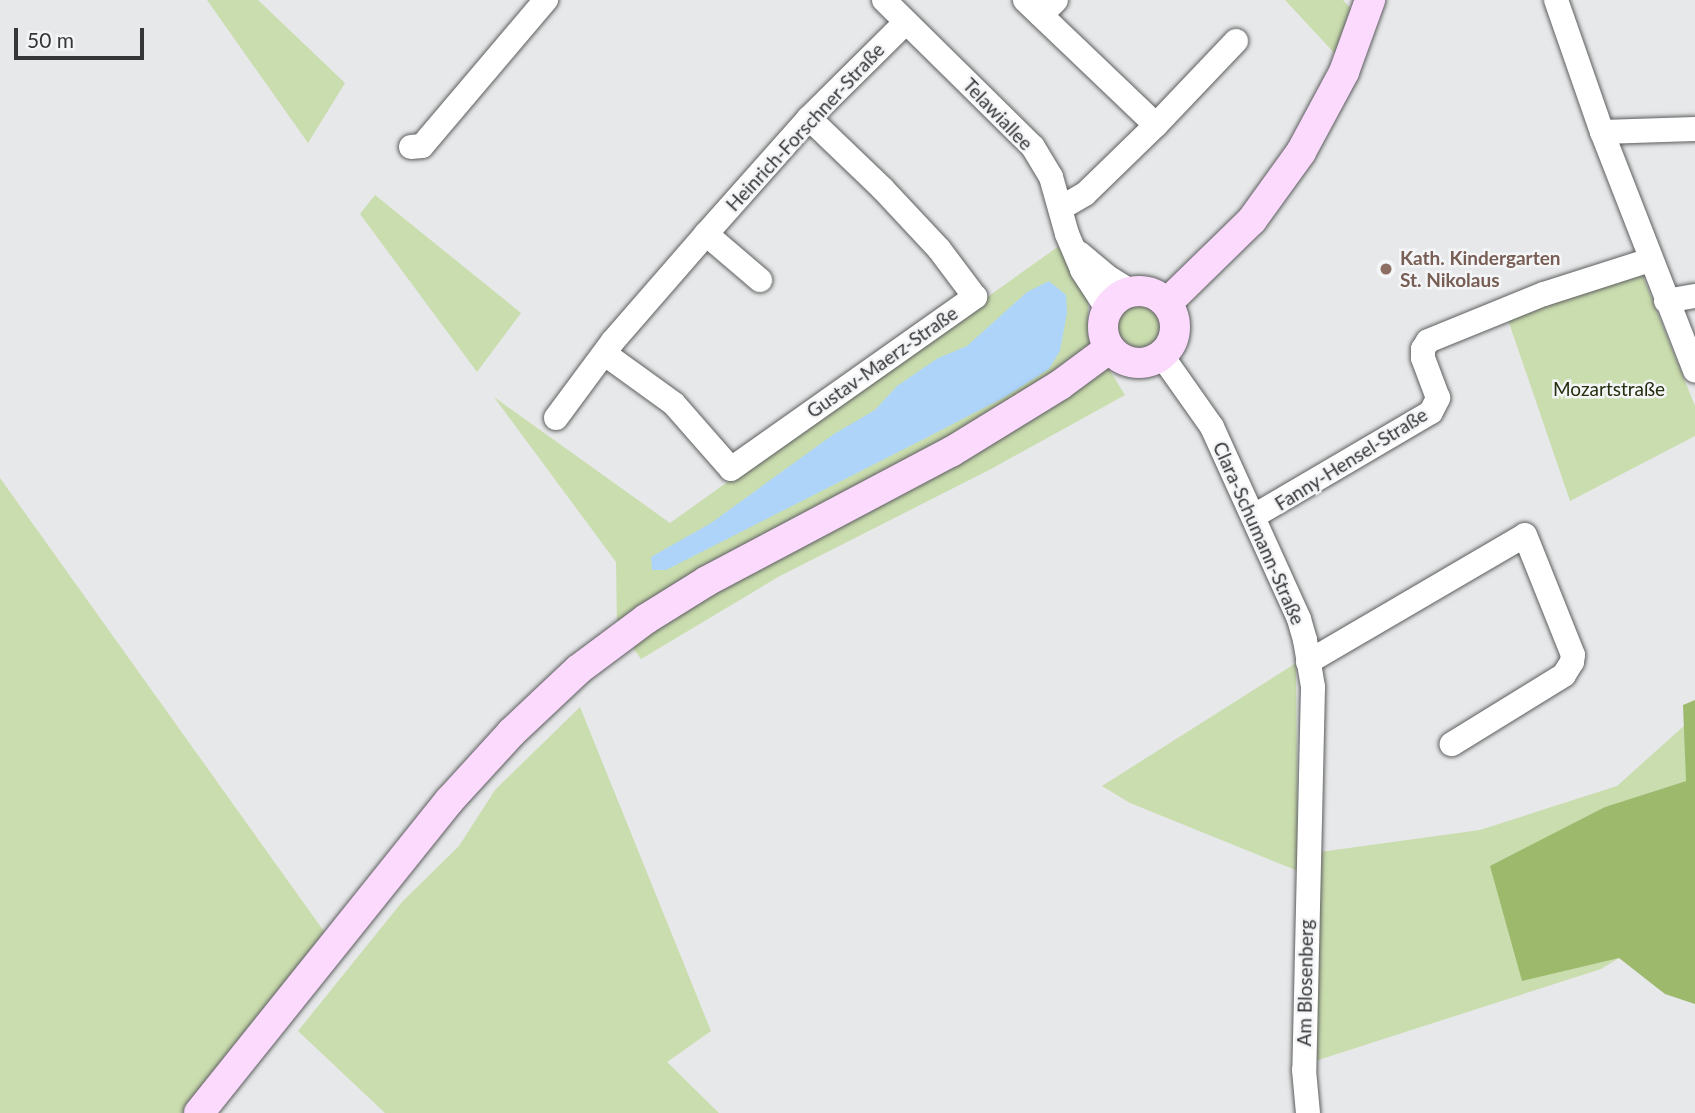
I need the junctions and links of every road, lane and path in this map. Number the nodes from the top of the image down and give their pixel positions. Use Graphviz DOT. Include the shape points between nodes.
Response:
graph roads {
  1 [pos="546,0"];
  2 [pos="884,0"];
  3 [pos="1370,0"];
  4 [pos="1556,0"];
  5 [pos="1041,5"];
  6 [pos="906,22"];
  7 [pos="1236,41"];
  8 [pos="809,118"];
  9 [pos="1156,125"];
  10 [pos="1695,129"];
  11 [pos="1602,132"];
  12 [pos="411,147"];
  13 [pos="1061,208"];
  14 [pos="706,234"];
  15 [pos="1076,251"];
  16 [pos="1650,260"];
  17 [pos="760,280"];
  18 [pos="1132,292"];
  19 [pos="1695,296"];
  20 [pos="1666,301"];
  21 [pos="1167,303"];
  22 [pos="1108,310"];
  23 [pos="1110,348"];
  24 [pos="605,354"];
  25 [pos="1162,356"];
  26 [pos="1695,370"];
  27 [pos="556,418"];
  28 [pos="1254,516"];
  29 [pos="1308,662"];
  30 [pos="1452,744"];
  31 [pos="1307,852"];
  32 [pos="199,1113"];
  33 [pos="1308,1113"];
  1 -- 12 [label="street" via="422,146"];
  2 -- 6 [label="street, Telawiallee"];
  3 -- 21 [label="main road" via="1344,72 1301,152 1252,220"];
  4 -- 11 [label="street"];
  5 -- 9 [label="street"];
  6 -- 8 [label="street, Heinrich-Forschner-Straße"];
  6 -- 13 [label="street, Telawiallee" via="1033,147 1051,177"];
  7 -- 9 [label="street"];
  8 -- 14 [label="street, Heinrich-Forschner-Straße"];
  8 -- 24 [label="street, Gustav-Maerz-Straße" via="920,229 975,297 731,470 674,404"];
  9 -- 13 [label="street" via="1084,194"];
  10 -- 11 [label="street"];
  11 -- 16 [label="street"];
  13 -- 15 [label="street, Telawiallee"];
  14 -- 17 [label="street"];
  14 -- 24 [label="street, Heinrich-Forschner-Straße"];
  15 -- 18 [label="street, Telawiallee"];
  15 -- 22 [label="street, Telawiallee" via="1091,288"];
  16 -- 20 [label="street"];
  16 -- 28 [label="street, Fanny-Hensel-Straße" via="1544,294 1428,341 1423,358 1438,398 1431,412"];
  18 -- 21 [label="main road" via="1152,293"];
  18 -- 22 [label="main road"];
  19 -- 20 [label="street"];
  20 -- 26 [label="street"];
  21 -- 25 [label="main road" via="1174,338"];
  22 -- 23 [label="main road" via="1103,331"];
  23 -- 25 [label="main road" via="1131,363"];
  23 -- 32 [label="main road" via="1060,385 951,452 707,580 579,670 510,733 449,801"];
  24 -- 27 [label="street, Heinrich-Forschner-Straße"];
  25 -- 28 [label="street, Clara-Schumann-Straße" via="1212,427"];
  28 -- 29 [label="street, Clara-Schumann-Straße" via="1300,619"];
  29 -- 30 [label="street" via="1525,535 1572,662 1564,675"];
  29 -- 31 [label="street, Clara-Schumann-Straße" via="1312,687"];
  31 -- 33 [label="street, Am Blosenberg" via="1304,1070"];
}
